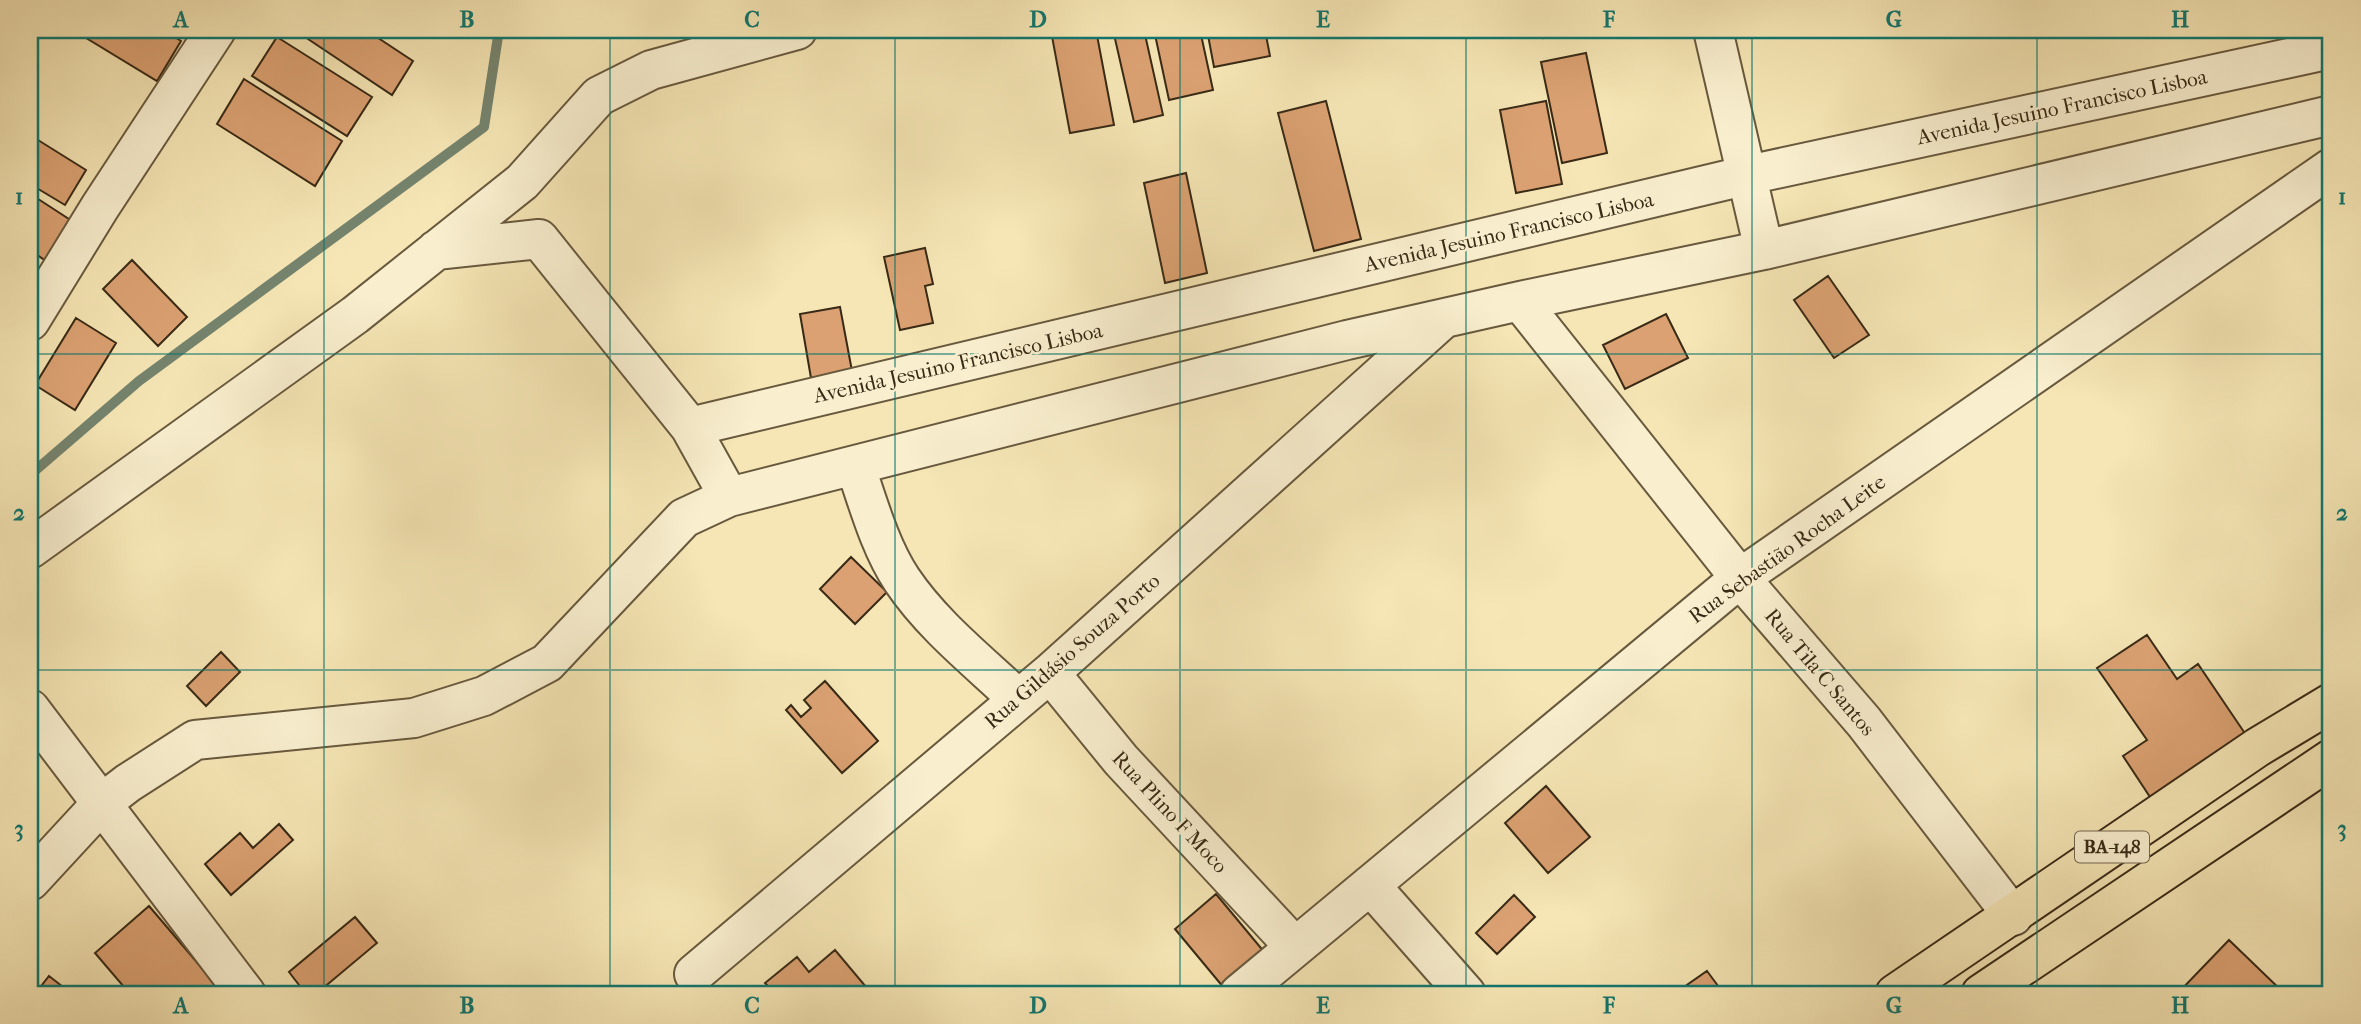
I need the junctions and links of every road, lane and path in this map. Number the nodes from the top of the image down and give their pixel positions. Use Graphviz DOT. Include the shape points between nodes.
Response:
graph roads {
  1 [pos="216,30"];
  2 [pos="797,30"];
  3 [pos="1713,30"];
  4 [pos="2331,49"];
  5 [pos="2331,115"];
  6 [pos="2331,168"];
  7 [pos="1748,175"];
  8 [pos="522,182"];
  9 [pos="539,239"];
  10 [pos="436,250"];
  11 [pos="1764,250"];
  12 [pos="1520,301"];
  13 [pos="1444,319"];
  14 [pos="30,321"];
  15 [pos="690,427"];
  16 [pos="855,466"];
  17 [pos="729,497"];
  18 [pos="30,549"];
  19 [pos="1740,578"];
  20 [pos="1050,673"];
  21 [pos="1018,699"];
  22 [pos="2331,703"];
  23 [pos="30,709"];
  24 [pos="2331,759"];
  25 [pos="103,803"];
  26 [pos="30,881"];
  27 [pos="1370,885"];
  28 [pos="2013,916"];
  29 [pos="1294,947"];
  30 [pos="694,974"];
  31 [pos="246,994"];
  32 [pos="1238,994"];
  33 [pos="1466,994"];
  34 [pos="1895,994"];
  35 [pos="1981,994"];
  1 -- 14 [label="street"];
  2 -- 8 [label="street" via="651,69 598,96"];
  3 -- 7 [label="street"];
  4 -- 7 [label="street, Avenida Jesuino Francisco Lisboa"];
  5 -- 11 [label="street"];
  6 -- 19 [label="street, Rua Sebastião Rocha Leite"];
  7 -- 11 [label="street"];
  7 -- 15 [label="street, Avenida Jesuino Francisco Lisboa"];
  8 -- 9 [label="street"];
  8 -- 10 [label="street"];
  9 -- 10 [label="street"];
  9 -- 15 [label="street"];
  10 -- 18 [label="street" via="355,315"];
  11 -- 12 [label="street"];
  12 -- 13 [label="street"];
  12 -- 19 [label="street, Rua Tila C Santos"];
  13 -- 16 [label="street"];
  13 -- 20 [label="street, Rua Gildásio Souza Porto"];
  15 -- 17 [label="street"];
  16 -- 17 [label="street"];
  16 -- 21 [label="street" via="874,522 901,578 932,618"];
  17 -- 25 [label="street" via="684,518 547,663 484,696 414,718 195,740"];
  19 -- 27 [label="street, Rua Sebastião Rocha Leite"];
  19 -- 28 [label="street, Rua Tila C Santos" via="1864,722"];
  20 -- 21 [label="street, Rua Gildásio Souza Porto"];
  20 -- 29 [label="street, Rua Plino F Moco" via="1121,760"];
  21 -- 30 [label="street, Rua Gildásio Souza Porto"];
  22 -- 28 [label="main road, BA-148" via="2258,747"];
  23 -- 25 [label="street"];
  24 -- 35 [label="main road, BA-148"];
  25 -- 26 [label="street"];
  25 -- 31 [label="street"];
  27 -- 29 [label="street, Rua Sebastião Rocha Leite"];
  27 -- 33 [label="street"];
  28 -- 34 [label="main road, BA-148"];
  29 -- 32 [label="street, Rua Sebastião Rocha Leite"];
}
